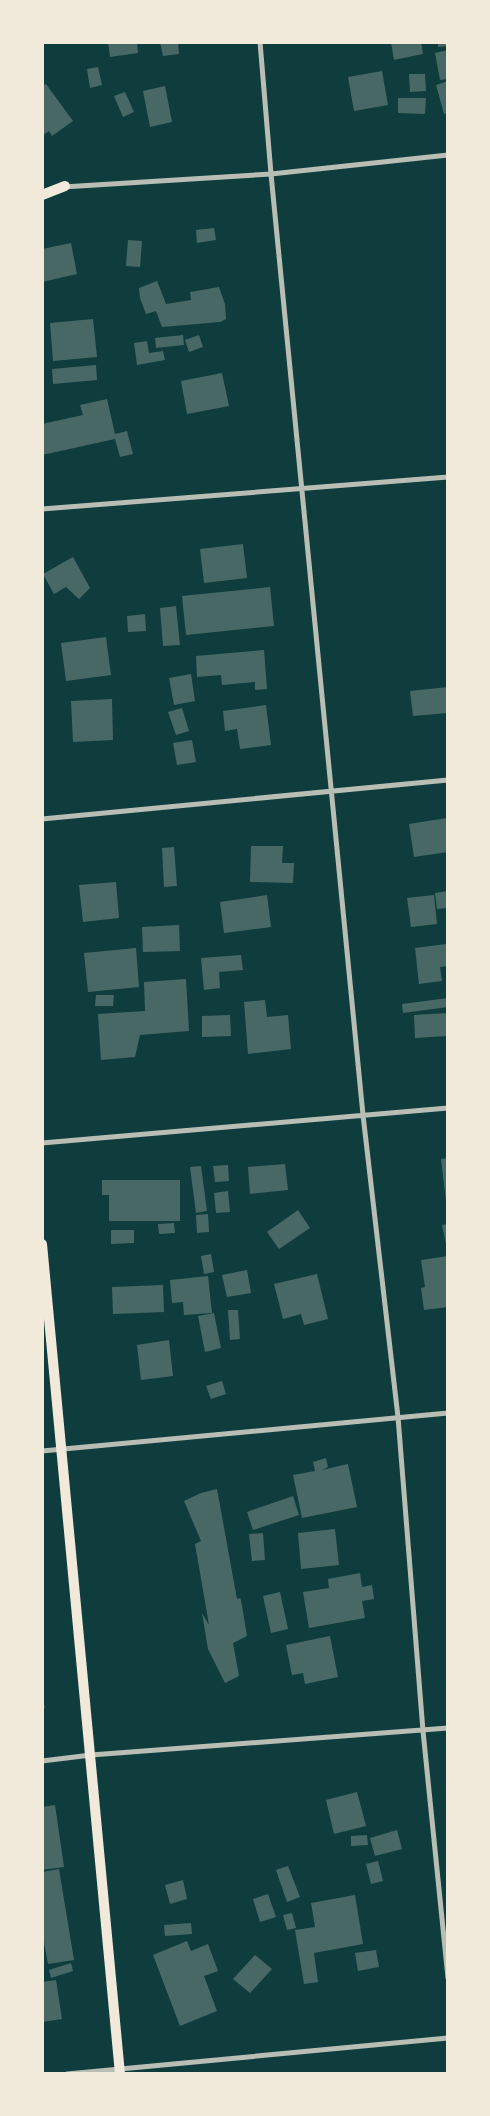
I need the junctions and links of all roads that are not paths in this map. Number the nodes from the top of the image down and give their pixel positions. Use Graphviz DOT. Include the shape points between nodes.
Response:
graph roads {
  1 [pos="260,42"];
  2 [pos="448,155"];
  3 [pos="271,174"];
  4 [pos="65,186"];
  5 [pos="42,188"];
  6 [pos="42,195"];
  7 [pos="448,477"];
  8 [pos="302,488"];
  9 [pos="42,509"];
  10 [pos="448,780"];
  11 [pos="331,791"];
  12 [pos="42,819"];
  13 [pos="448,1108"];
  14 [pos="363,1115"];
  15 [pos="42,1143"];
  16 [pos="42,1244"];
  17 [pos="448,1412"];
  18 [pos="398,1416"];
  19 [pos="62,1449"];
  20 [pos="42,1451"];
  21 [pos="448,1728"];
  22 [pos="423,1731"];
  23 [pos="91,1755"];
  24 [pos="42,1761"];
  25 [pos="448,1978"];
  26 [pos="448,2038"];
  27 [pos="120,2071"];
  28 [pos="67,2074"];
  1 -- 3 [label="street"];
  2 -- 3 [label="street"];
  3 -- 4 [label="street"];
  3 -- 8 [label="street"];
  4 -- 5 [label="street"];
  4 -- 6 [label="main road"];
  7 -- 8 [label="street"];
  8 -- 9 [label="street"];
  8 -- 11 [label="street"];
  10 -- 11 [label="street"];
  11 -- 12 [label="street"];
  11 -- 14 [label="street"];
  13 -- 14 [label="street"];
  14 -- 15 [label="street"];
  14 -- 18 [label="street"];
  16 -- 19 [label="main road"];
  17 -- 18 [label="street"];
  18 -- 19 [label="street"];
  18 -- 22 [label="street"];
  19 -- 20 [label="street"];
  19 -- 23 [label="main road"];
  21 -- 22 [label="street"];
  22 -- 23 [label="street"];
  22 -- 25 [label="street"];
  23 -- 24 [label="street"];
  23 -- 27 [label="main road"];
  26 -- 27 [label="street"];
  27 -- 28 [label="street"];
}
